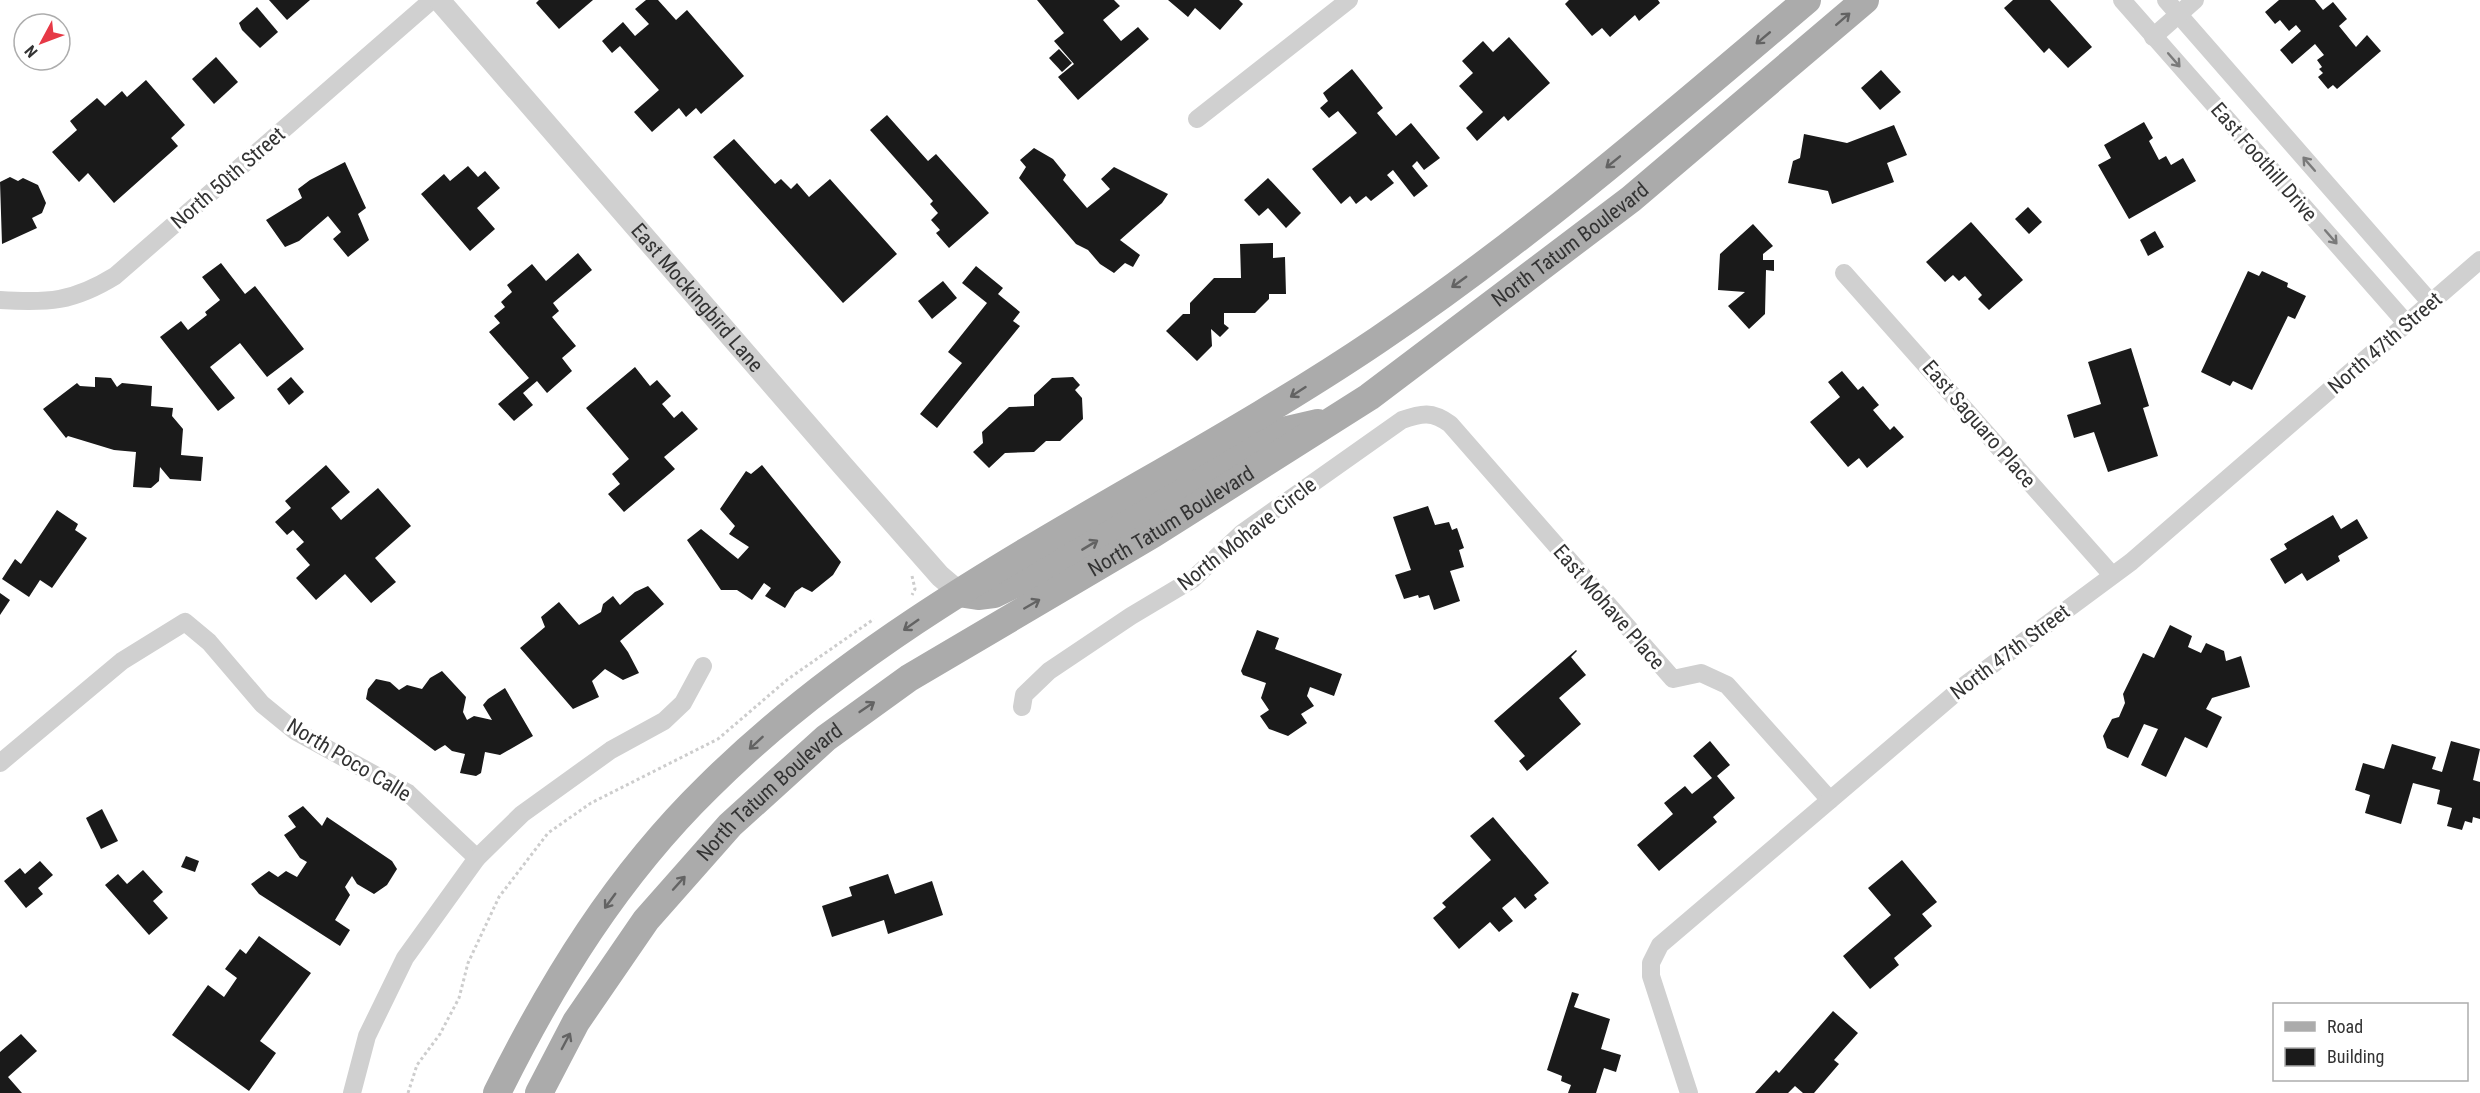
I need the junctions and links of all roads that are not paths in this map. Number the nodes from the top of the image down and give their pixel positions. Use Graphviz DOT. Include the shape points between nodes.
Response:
graph roads {
  1 [pos="432,0"];
  2 [pos="439,0"];
  3 [pos="1349,0"];
  4 [pos="1808,0"];
  5 [pos="1865,0"];
  6 [pos="2122,0"];
  7 [pos="2166,0"];
  8 [pos="2195,0"];
  9 [pos="2178,15"];
  10 [pos="2154,37"];
  11 [pos="1197,119"];
  12 [pos="2478,265"];
  13 [pos="1845,273"];
  14 [pos="0,300"];
  15 [pos="2431,303"];
  16 [pos="2408,324"];
  17 [pos="1423,412"];
  18 [pos="1337,419"];
  19 [pos="2112,576"];
  20 [pos="960,593"];
  21 [pos="703,666"];
  22 [pos="1022,707"];
  23 [pos="0,764"];
  24 [pos="1830,800"];
  25 [pos="477,858"];
  26 [pos="352,1093"];
  27 [pos="497,1093"];
  28 [pos="539,1093"];
  29 [pos="1689,1093"];
  1 -- 14 [label="street, North 50th Street" via="115,276 87,293 39,302"];
  2 -- 20 [label="street, East Mockingbird Lane" via="844,467 940,576"];
  3 -- 11 [label="street"];
  4 -- 20 [label="main road, North Tatum Boulevard, one-way" via="1520,238 1389,332 1270,410"];
  18 -- 5 [label="main road, North Tatum Boulevard, one-way" via="1631,200"];
  6 -- 10 [label="street, East Foothill Drive"];
  7 -- 9 [label="street, East Foothill Drive"];
  8 -- 9 [label="street"];
  9 -- 10 [label="street"];
  15 -- 9 [label="street, East Foothill Drive, one-way"];
  10 -- 16 [label="street, East Foothill Drive, one-way"];
  12 -- 15 [label="street, North 47th Street"];
  13 -- 19 [label="street, East Saguaro Place"];
  15 -- 16 [label="street, North 47th Street"];
  16 -- 19 [label="street, North 47th Street"];
  17 -- 22 [label="street, North Mohave Circle" via="1402,420 1254,524 1193,579 1049,671 1024,695"];
  17 -- 24 [label="street, East Mohave Place" via="1450,424 1673,679 1701,673 1727,685"];
  20 -- 18 [label="main road, one-way" via="978,596 1011,588 1279,432"];
  28 -- 18 [label="main road, North Tatum Boulevard, one-way" via="576,1022 646,920 730,825 826,738 909,678 1153,534"];
  19 -- 24 [label="street, North 47th Street" via="1996,660"];
  20 -- 27 [label="main road, North Tatum Boulevard, one-way" via="823,685 708,786 673,823 610,901 559,975"];
  21 -- 25 [label="street" via="683,703 664,722 611,750 522,814"];
  23 -- 25 [label="street, North Poco Calle" via="122,661 185,622 209,642 262,704 338,757 408,793"];
  24 -- 29 [label="street, North 47th Street" via="1654,954 1651,976"];
  25 -- 26 [label="street" via="405,958 367,1036"];
}
